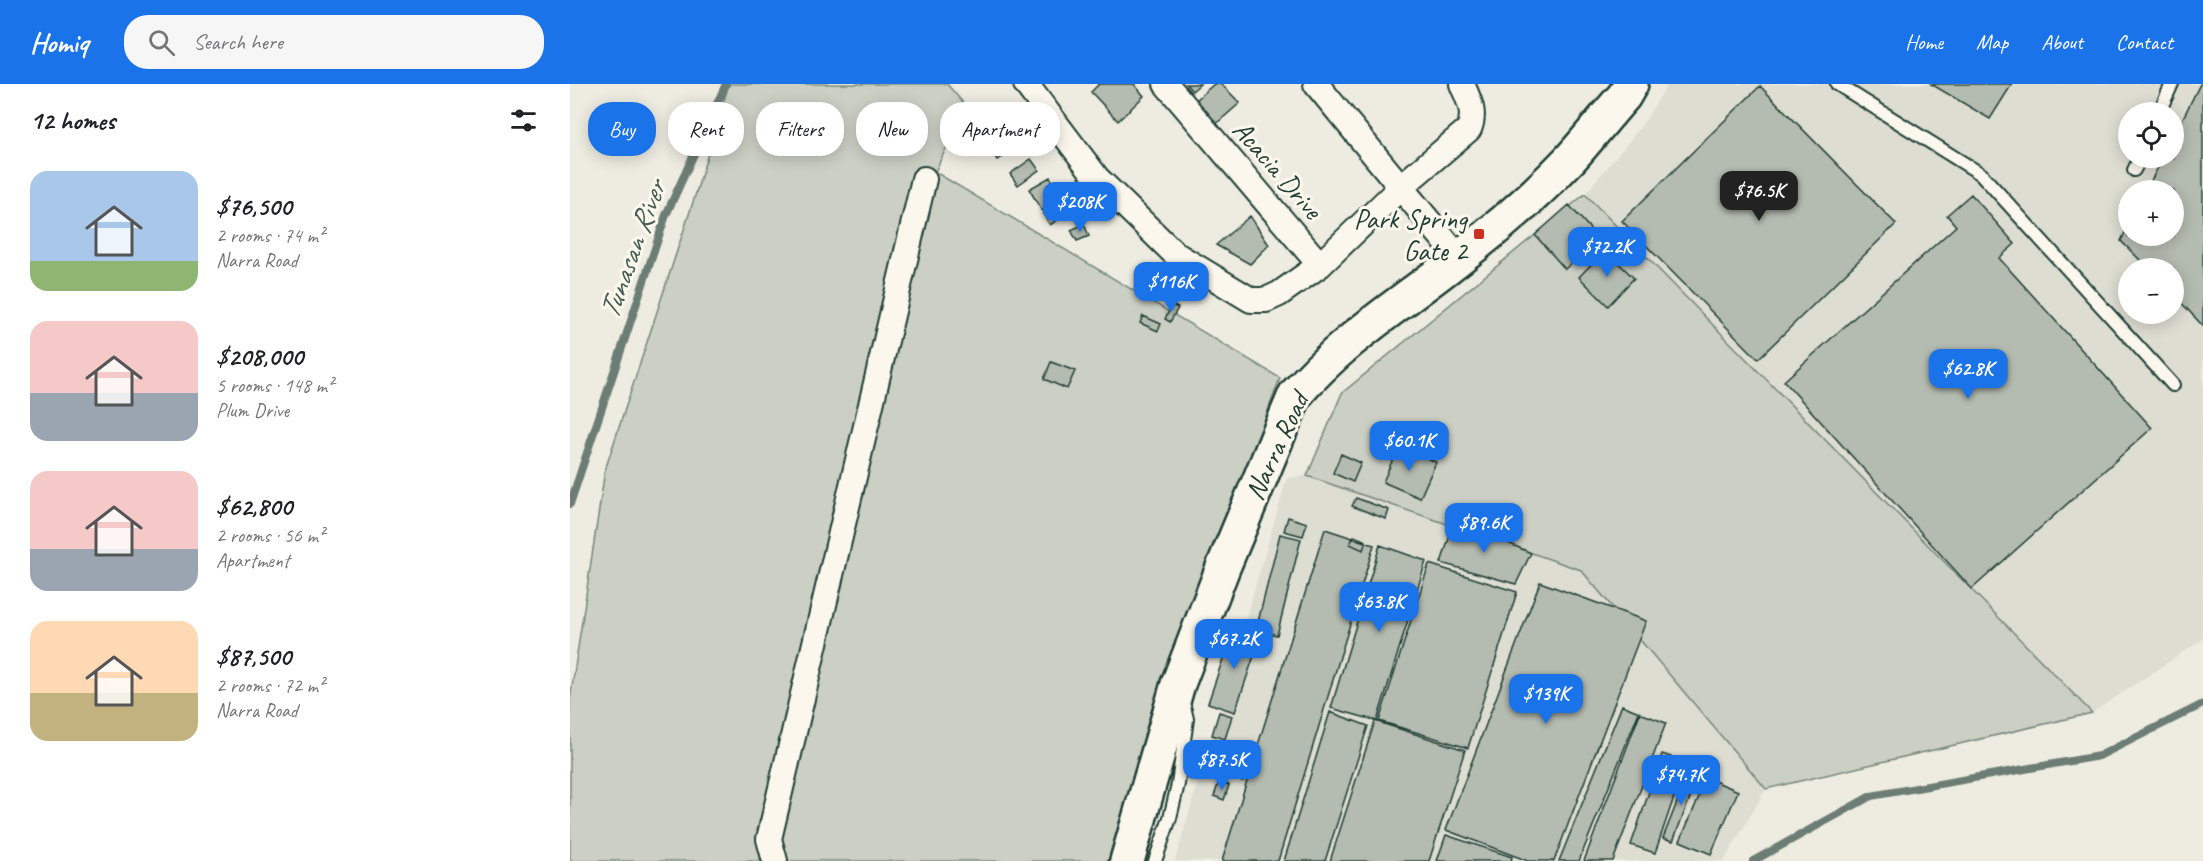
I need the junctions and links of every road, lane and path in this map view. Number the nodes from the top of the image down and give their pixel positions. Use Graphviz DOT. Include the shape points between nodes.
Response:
graph roads {
  1 [pos="1026,84"];
  2 [pos="1166,84"];
  3 [pos="1316,84"];
  4 [pos="1462,84"];
  5 [pos="1631,84"];
  6 [pos="1837,84"];
  7 [pos="2172,84"];
  8 [pos="2164,102"];
  9 [pos="924,179"];
  10 [pos="1402,186"];
  11 [pos="1460,258"];
  12 [pos="1320,265"];
  13 [pos="2173,385"];
  14 [pos="1178,684"];
  15 [pos="775,861"];
  16 [pos="1127,861"];
  17 [pos="1155,861"];
  1 -- 12 [label="street" via="1097,178 1175,254 1251,300 1266,300 1279,294"];
  2 -- 12 [label="street, Acacia Drive"];
  3 -- 10 [label="street"];
  4 -- 10 [label="street" via="1471,104 1469,129"];
  5 -- 11 [label="street, Narra Road" via="1569,159"];
  6 -- 13 [label="lane" via="1982,174"];
  7 -- 8 [label="lane"];
  9 -- 15 [label="street" via="769,839"];
  10 -- 11 [label="street"];
  10 -- 12 [label="street"];
  11 -- 14 [label="street, Narra Road" via="1354,337 1295,395"];
  14 -- 16 [label="street, Narra Road"];
  14 -- 17 [label="lane" via="1187,720 1178,784"];
}
